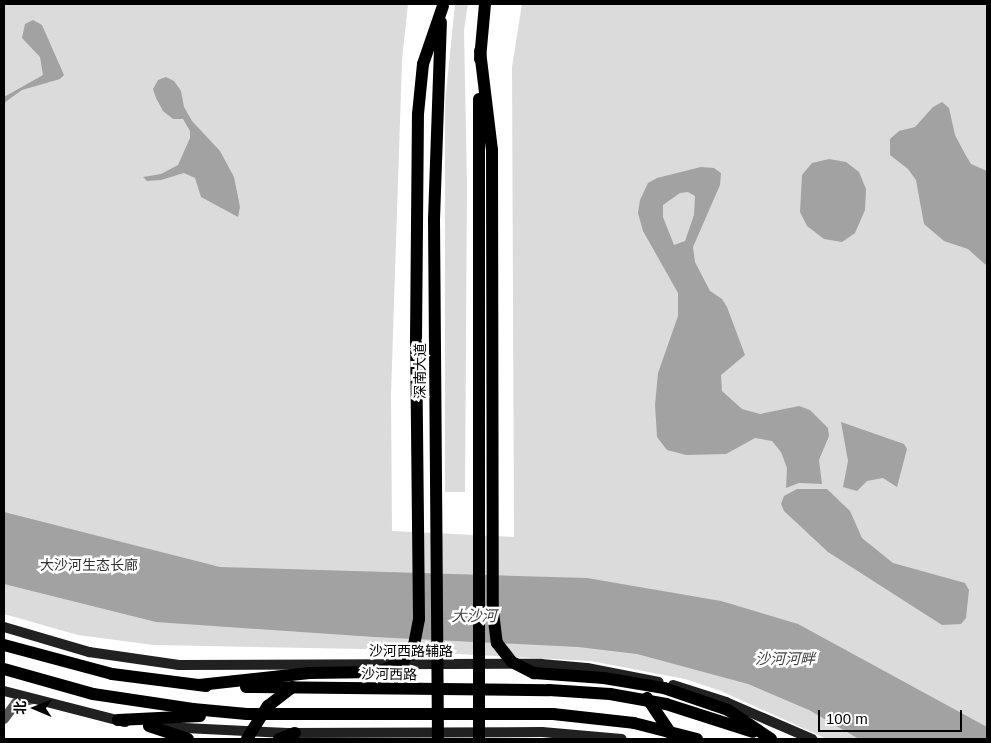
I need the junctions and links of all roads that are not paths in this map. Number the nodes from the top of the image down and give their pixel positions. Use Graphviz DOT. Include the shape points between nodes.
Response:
graph roads {
  1 [pos="443,5"];
  2 [pos="485,7"];
  3 [pos="480,51"];
  4 [pos="4,627"];
  5 [pos="4,645"];
  6 [pos="355,665"];
  7 [pos="4,669"];
  8 [pos="600,670"];
  9 [pos="199,686"];
  10 [pos="4,691"];
  11 [pos="34,699"];
  12 [pos="247,714"];
  13 [pos="4,719"];
  14 [pos="118,720"];
  15 [pos="149,726"];
  16 [pos="295,733"];
  17 [pos="188,739"];
  18 [pos="246,739"];
  19 [pos="280,739"];
  20 [pos="438,739"];
  21 [pos="479,739"];
  22 [pos="622,739"];
  23 [pos="675,739"];
  24 [pos="697,739"];
  25 [pos="771,739"];
  26 [pos="812,739"];
  1 -- 9 [label="main road" via="427,50 419,97 417,636 410,654 395,667 378,672 304,674"];
  1 -- 20 [label="main road, 深南大道" via="438,63 434,220"];
  2 -- 3 [label="main road"];
  3 -- 21 [label="main road"];
  3 -- 25 [label="main road" via="492,150 493,618 497,643 505,656 524,669 543,675 604,678 664,688 728,710"];
  4 -- 6 [label="main road, 沙河西路辅路" via="89,652 159,664"];
  5 -- 9 [label="main road, 沙河西路" via="112,674"];
  6 -- 8 [label="main road, 沙河西路辅路" via="541,664"];
  6 -- 18 [label="main road" via="316,674 286,691 261,715"];
  7 -- 12 [label="main road" via="110,698"];
  8 -- 23 [label="main road" via="631,685 653,704"];
  8 -- 26 [label="main road, 沙河西路辅路" via="663,683 726,702"];
  9 -- 25 [label="main road, 沙河西路" via="610,694 689,710"];
  10 -- 11 [label="main road"];
  11 -- 13 [label="street" via="16,704"];
  11 -- 14 [label="main road"];
  12 -- 14 [label="main road"];
  12 -- 24 [label="main road" via="553,714 626,722"];
  14 -- 15 [label="main road"];
  15 -- 16 [label="main road"];
  15 -- 17 [label="main road"];
  16 -- 19 [label="main road"];
  16 -- 22 [label="main road" via="542,732"];
}
